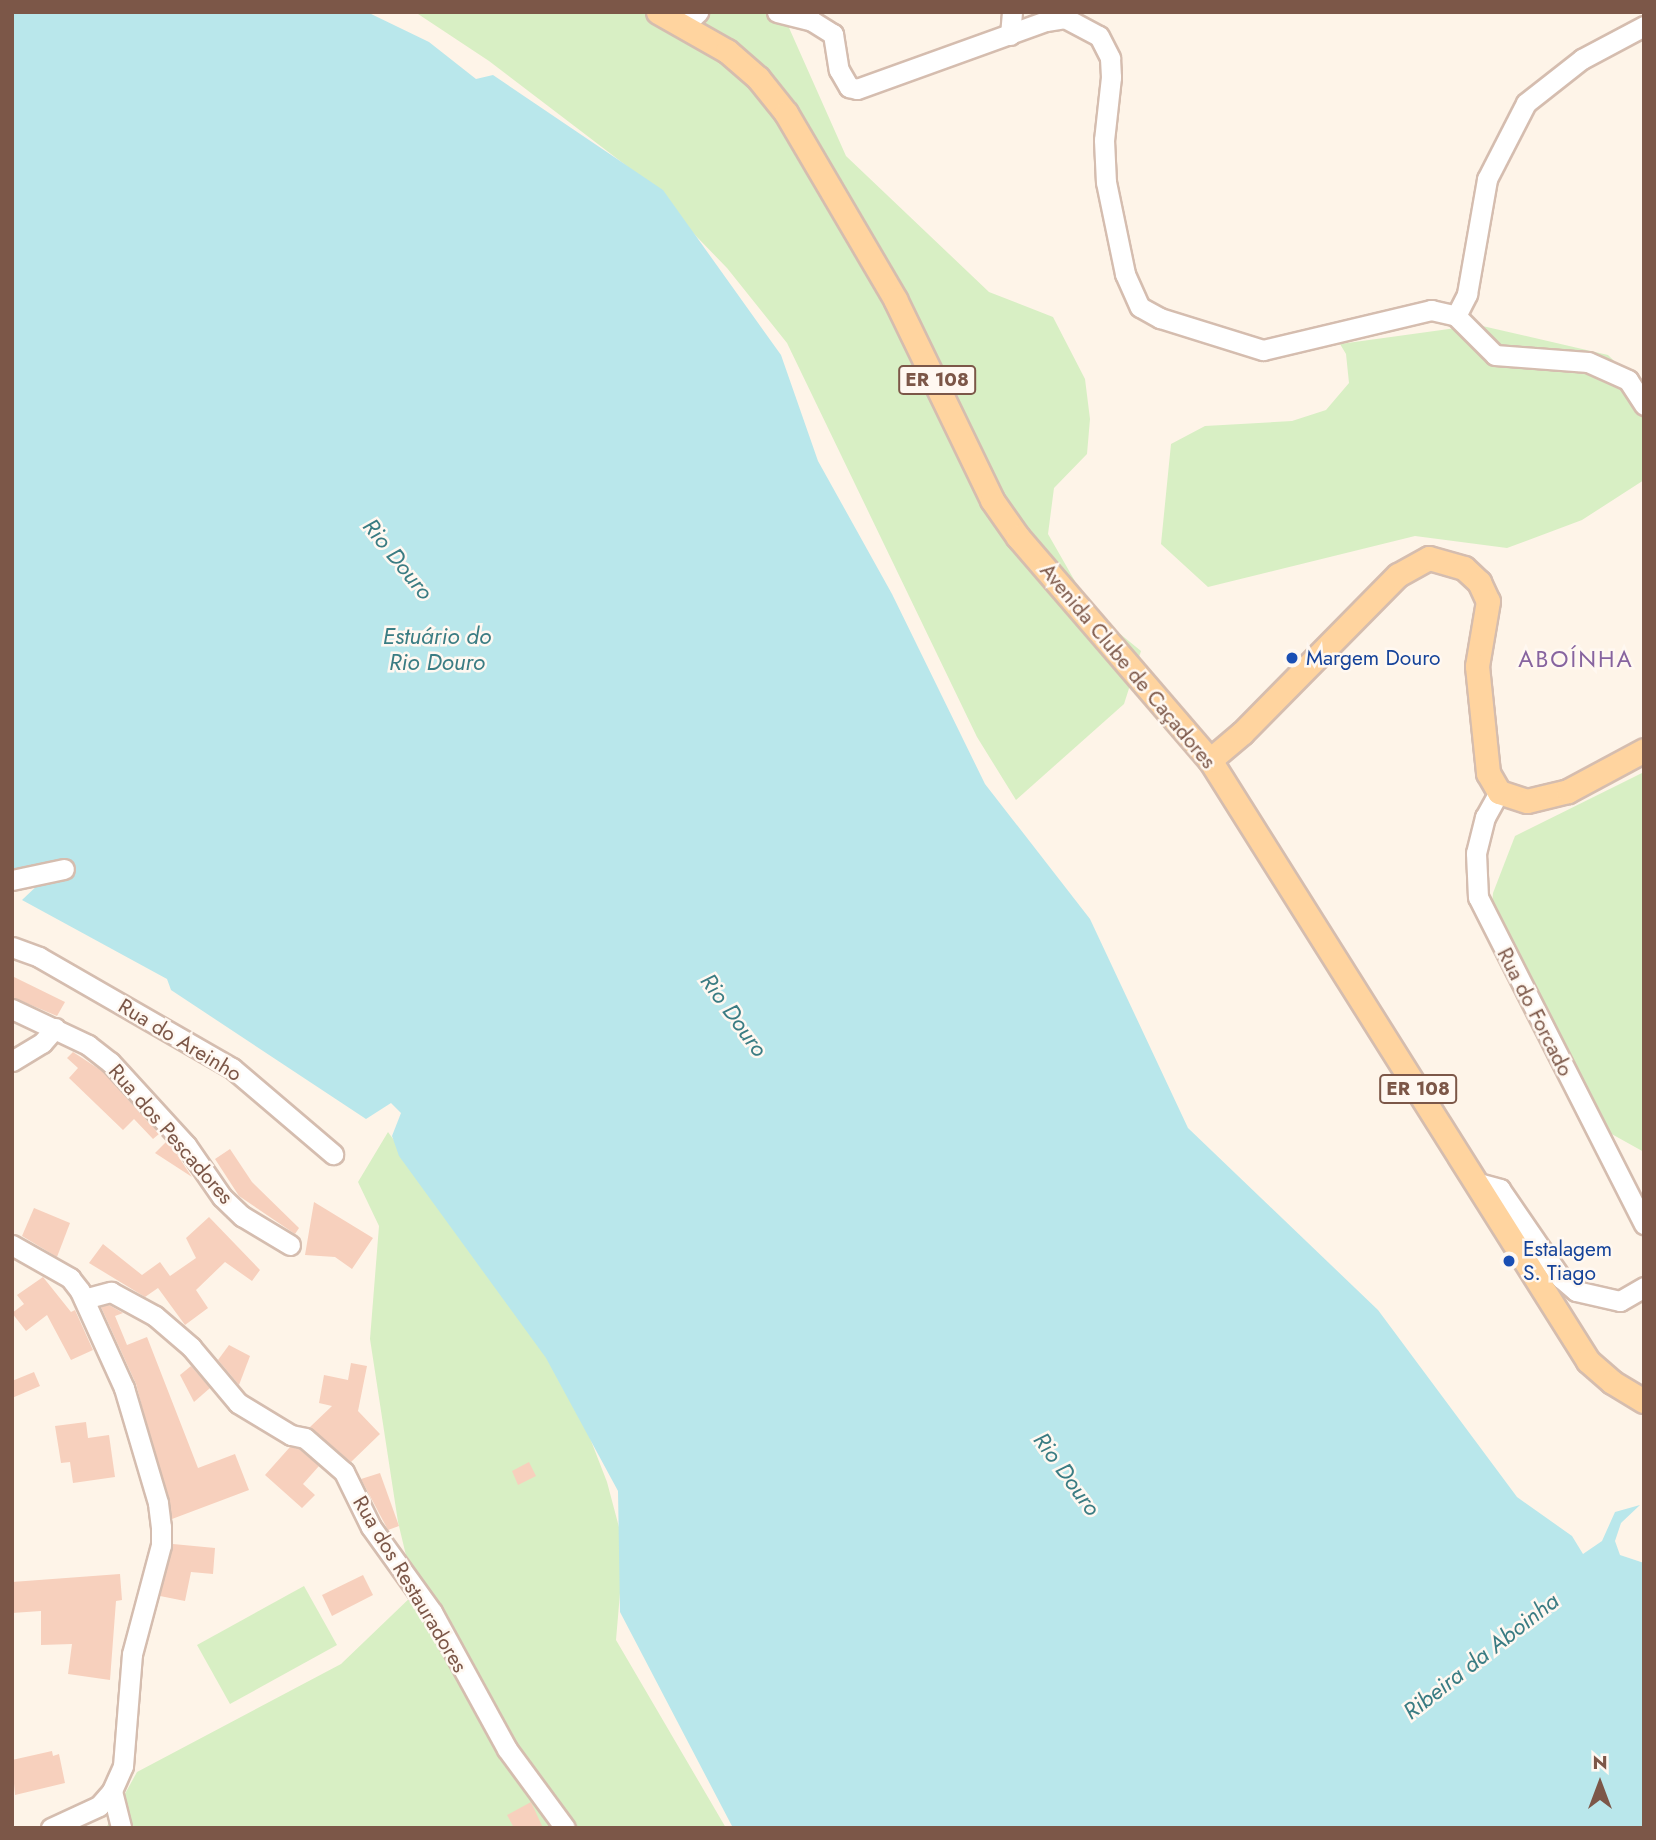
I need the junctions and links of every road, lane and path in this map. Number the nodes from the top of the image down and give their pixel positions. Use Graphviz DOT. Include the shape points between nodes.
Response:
graph roads {
  1 [pos="658,12"];
  2 [pos="777,12"];
  3 [pos="1012,12"];
  4 [pos="691,19"];
  5 [pos="1644,26"];
  6 [pos="1010,35"];
  7 [pos="1456,316"];
  8 [pos="1644,405"];
  9 [pos="1644,750"];
  10 [pos="1210,760"];
  11 [pos="1499,792"];
  12 [pos="64,869"];
  13 [pos="12,880"];
  14 [pos="12,947"];
  15 [pos="12,1009"];
  16 [pos="55,1028"];
  17 [pos="12,1061"];
  18 [pos="333,1154"];
  19 [pos="1478,1183"];
  20 [pos="1644,1224"];
  21 [pos="12,1245"];
  22 [pos="290,1245"];
  23 [pos="1644,1287"];
  24 [pos="84,1299"];
  25 [pos="1644,1401"];
  26 [pos="112,1791"];
  27 [pos="51,1828"];
  28 [pos="121,1828"];
  29 [pos="565,1828"];
  1 -- 4 [label="main road, Avenida Clube de Caçadores / ER 108"];
  2 -- 6 [label="street" via="812,21 833,34 839,70 849,87 857,89"];
  3 -- 6 [label="street"];
  4 -- 10 [label="main road, Avenida Clube de Caçadores / ER 108" via="758,78 786,113 895,299 992,500 1018,537"];
  5 -- 7 [label="street" via="1582,59 1526,103 1487,179 1468,294"];
  6 -- 7 [label="street" via="1065,18 1099,36 1110,58 1106,182 1125,274 1140,307 1262,350 1431,310"];
  7 -- 8 [label="street" via="1495,355 1588,362 1628,380"];
  9 -- 11 [label="main road" via="1568,791 1527,801"];
  10 -- 11 [label="main road" via="1398,575 1416,562 1446,559 1479,582 1488,601 1477,666 1488,772"];
  10 -- 19 [label="main road, Avenida Clube de Caçadores / ER 108"];
  11 -- 20 [label="street, Rua do Forcado" via="1485,817 1476,853 1478,897"];
  12 -- 13 [label="street"];
  14 -- 18 [label="street, Rua do Areinho" via="39,957 232,1068"];
  15 -- 16 [label="street, Rua dos Pescadores"];
  16 -- 17 [label="street" via="42,1043"];
  16 -- 22 [label="street, Rua dos Pescadores" via="110,1062 186,1145 222,1197 242,1216"];
  19 -- 23 [label="street" via="1500,1189 1561,1278 1576,1291 1620,1301"];
  19 -- 25 [label="main road, Avenida Clube de Caçadores / ER 108" via="1588,1361"];
  21 -- 24 [label="street" via="70,1278"];
  24 -- 26 [label="street" via="124,1388 161,1527 161,1545 132,1654 123,1766"];
  24 -- 29 [label="street, Rua dos Restauradores" via="111,1292 155,1316 191,1347 237,1403 290,1435 305,1438 344,1472 371,1527 432,1612 507,1749"];
  26 -- 27 [label="street" via="99,1806"];
  26 -- 28 [label="street"];
}
